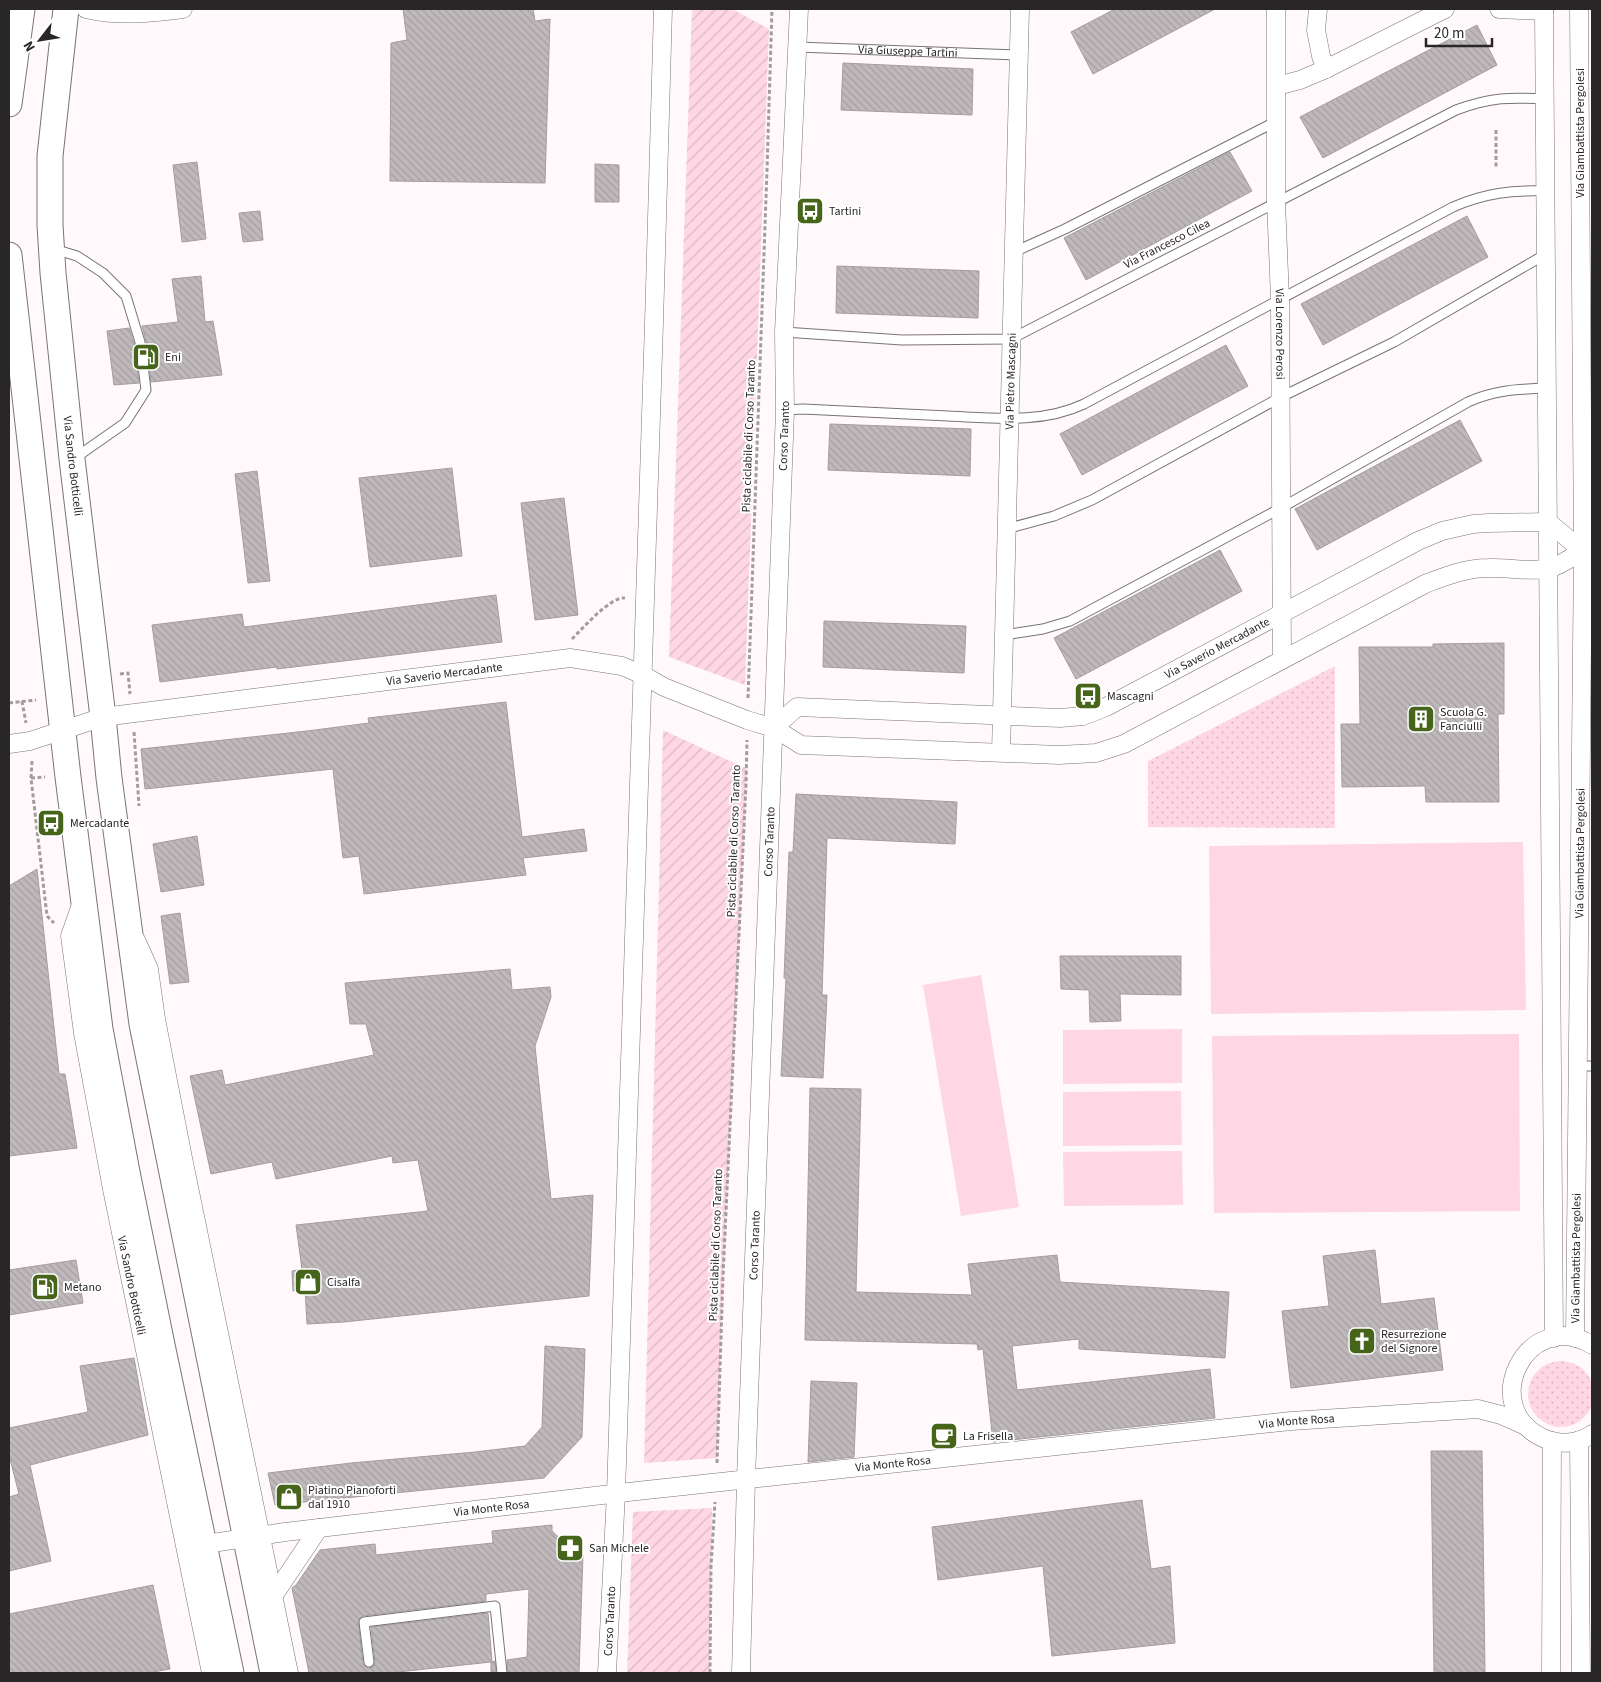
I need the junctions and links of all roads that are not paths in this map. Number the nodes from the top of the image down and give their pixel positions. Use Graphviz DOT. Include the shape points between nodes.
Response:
graph roads {
  1 [pos="22,9"];
  2 [pos="66,9"];
  3 [pos="86,9"];
  4 [pos="183,9"];
  5 [pos="663,9"];
  6 [pos="1020,9"];
  7 [pos="1276,9"];
  8 [pos="1318,9"];
  9 [pos="1445,9"];
  10 [pos="1500,9"];
  11 [pos="1579,9"];
  12 [pos="798,10"];
  13 [pos="1544,10"];
  14 [pos="1586,46"];
  15 [pos="797,47"];
  16 [pos="1018,55"];
  17 [pos="1326,69"];
  18 [pos="1277,86"];
  19 [pos="1546,99"];
  20 [pos="9,104"];
  21 [pos="1277,121"];
  22 [pos="1586,172"];
  23 [pos="1546,191"];
  24 [pos="1276,202"];
  25 [pos="51,248"];
  26 [pos="1014,252"];
  27 [pos="1546,254"];
  28 [pos="9,255"];
  29 [pos="1280,298"];
  30 [pos="784,332"];
  31 [pos="1011,339"];
  32 [pos="1547,388"];
  33 [pos="1281,397"];
  34 [pos="785,410"];
  35 [pos="1009,418"];
  36 [pos="72,459"];
  37 [pos="1282,508"];
  38 [pos="1548,522"];
  39 [pos="1006,529"];
  40 [pos="1588,551"];
  41 [pos="1548,569"];
  42 [pos="1282,613"];
  43 [pos="1004,635"];
  44 [pos="1282,659"];
  45 [pos="643,675"];
  46 [pos="103,717"];
  47 [pos="1002,717"];
  48 [pos="774,728"];
  49 [pos="64,731"];
  50 [pos="9,744"];
  51 [pos="1001,752"];
  52 [pos="1585,1066"];
  53 [pos="1554,1338"];
  54 [pos="1575,1338"];
  55 [pos="1592,1345"];
  56 [pos="1526,1426"];
  57 [pos="1586,1437"];
  58 [pos="1552,1441"];
  59 [pos="746,1479"];
  60 [pos="616,1493"];
  61 [pos="319,1528"];
  62 [pos="254,1537"];
  63 [pos="195,1546"];
  64 [pos="274,1595"];
  65 [pos="369,1662"];
  66 [pos="211,1673"];
  67 [pos="231,1673"];
  68 [pos="273,1673"];
  69 [pos="289,1673"];
  70 [pos="502,1673"];
  71 [pos="607,1673"];
  72 [pos="742,1673"];
  73 [pos="1551,1673"];
  74 [pos="1580,1673"];
  1 -- 20 [label="main road"];
  2 -- 25 [label="main road, Via Sandro Botticelli" via="50,156"];
  3 -- 4 [label="street" via="138,14"];
  5 -- 45 [label="street, Corso Taranto"];
  6 -- 16 [label="street, Via Pietro Mascagni"];
  7 -- 18 [label="street, Via Lorenzo Perosi"];
  8 -- 17 [label="street" via="1316,30"];
  9 -- 17 [label="street"];
  10 -- 13 [label="street"];
  11 -- 14 [label="street, Via Giambattista Pergolesi"];
  12 -- 15 [label="street, Corso Taranto"];
  13 -- 19 [label="street, Via Giambattista Pergolesi"];
  14 -- 22 [label="street, Via Giambattista Pergolesi"];
  15 -- 16 [label="lane, Via Giuseppe Tartini"];
  15 -- 30 [label="street, Corso Taranto"];
  16 -- 26 [label="street, Via Pietro Mascagni"];
  17 -- 18 [label="street"];
  18 -- 21 [label="street, Via Lorenzo Perosi"];
  19 -- 23 [label="street, Via Giambattista Pergolesi"];
  19 -- 24 [label="lane, Via Francesco Cilea" via="1504,97 1470,105"];
  21 -- 24 [label="street, Via Lorenzo Perosi"];
  21 -- 26 [label="lane"];
  22 -- 40 [label="street, Via Giambattista Pergolesi"];
  23 -- 27 [label="street, Via Giambattista Pergolesi"];
  23 -- 29 [label="lane" via="1501,192 1462,203"];
  24 -- 29 [label="street, Via Lorenzo Perosi"];
  24 -- 31 [label="lane, Via Francesco Cilea"];
  25 -- 36 [label="main road, Via Sandro Botticelli"];
  25 -- 36 [label="lane" via="78,256 103,273 126,296 140,342 146,390 125,423"];
  26 -- 31 [label="street, Via Pietro Mascagni"];
  27 -- 32 [label="street, Via Giambattista Pergolesi"];
  27 -- 33 [label="lane" via="1394,342"];
  28 -- 49 [label="main road, Via Sandro Botticelli"];
  29 -- 33 [label="street, Via Lorenzo Perosi"];
  29 -- 35 [label="lane" via="1079,406 1050,415"];
  30 -- 31 [label="lane, Via Francesco Cilea" via="902,340"];
  30 -- 34 [label="street, Corso Taranto"];
  31 -- 35 [label="street, Via Pietro Mascagni"];
  32 -- 37 [label="lane" via="1509,389 1468,402"];
  32 -- 38 [label="street, Via Giambattista Pergolesi"];
  33 -- 37 [label="street, Via Lorenzo Perosi"];
  33 -- 39 [label="lane" via="1085,503 1054,516"];
  34 -- 35 [label="lane"];
  34 -- 48 [label="street, Corso Taranto"];
  35 -- 39 [label="street, Via Pietro Mascagni"];
  36 -- 46 [label="main road, Via Sandro Botticelli"];
  37 -- 42 [label="street, Via Lorenzo Perosi"];
  37 -- 43 [label="lane" via="1070,621"];
  38 -- 40 [label="street"];
  38 -- 41 [label="street, Via Giambattista Pergolesi"];
  38 -- 42 [label="street, Via Saverio Mercadante" via="1484,523 1442,531"];
  39 -- 43 [label="street, Via Pietro Mascagni"];
  40 -- 41 [label="street, Via Saverio Mercadante"];
  40 -- 52 [label="street, Via Giambattista Pergolesi"];
  41 -- 44 [label="street, Via Saverio Mercadante" via="1481,568 1446,576 1418,587"];
  41 -- 53 [label="street, Via Giambattista Pergolesi"];
  42 -- 44 [label="street, Via Lorenzo Perosi"];
  42 -- 47 [label="street, Via Saverio Mercadante" via="1102,709 1066,718"];
  43 -- 47 [label="street, Via Pietro Mascagni"];
  44 -- 51 [label="street, Via Saverio Mercadante" via="1117,747 1096,753 1067,755"];
  45 -- 46 [label="street, Via Saverio Mercadante" via="622,666 570,658"];
  45 -- 48 [label="street, Via Saverio Mercadante" via="664,687"];
  45 -- 60 [label="street, Corso Taranto"];
  46 -- 49 [label="street, Via Saverio Mercadante"];
  46 -- 62 [label="main road, Via Sandro Botticelli" via="142,1024"];
  47 -- 48 [label="street, Via Saverio Mercadante" via="797,708"];
  47 -- 51 [label="street, Via Pietro Mascagni"];
  48 -- 51 [label="street, Via Saverio Mercadante" via="801,745"];
  48 -- 59 [label="street, Corso Taranto"];
  49 -- 50 [label="street, Via Saverio Mercadante"];
  49 -- 63 [label="main road, Via Sandro Botticelli" via="100,1029 160,1335"];
  52 -- 54 [label="street, Via Giambattista Pergolesi"];
  53 -- 54 [label="street"];
  53 -- 56 [label="street" via="1531,1349 1514,1374 1512,1398"];
  54 -- 55 [label="street"];
  56 -- 58 [label="street, Via Monte Rosa" via="1540,1437"];
  56 -- 59 [label="street, Via Monte Rosa" via="1478,1409 1310,1420"];
  57 -- 58 [label="street" via="1565,1442"];
  57 -- 74 [label="street"];
  58 -- 73 [label="street"];
  59 -- 60 [label="street, Via Monte Rosa"];
  59 -- 72 [label="street, Corso Taranto"];
  60 -- 61 [label="street, Via Monte Rosa"];
  60 -- 71 [label="street, Corso Taranto"];
  61 -- 62 [label="street, Via Monte Rosa"];
  61 -- 64 [label="street"];
  62 -- 63 [label="street, Via Monte Rosa"];
  62 -- 64 [label="street, Via Sandro Botticelli"];
  62 -- 68 [label="main road, Via Sandro Botticelli"];
  63 -- 66 [label="street, Via Sandro Botticelli"];
  63 -- 67 [label="main road, Via Sandro Botticelli"];
  64 -- 69 [label="street, Via Sandro Botticelli"];
  65 -- 70 [label="lane" via="364,1622 495,1606"];
}
